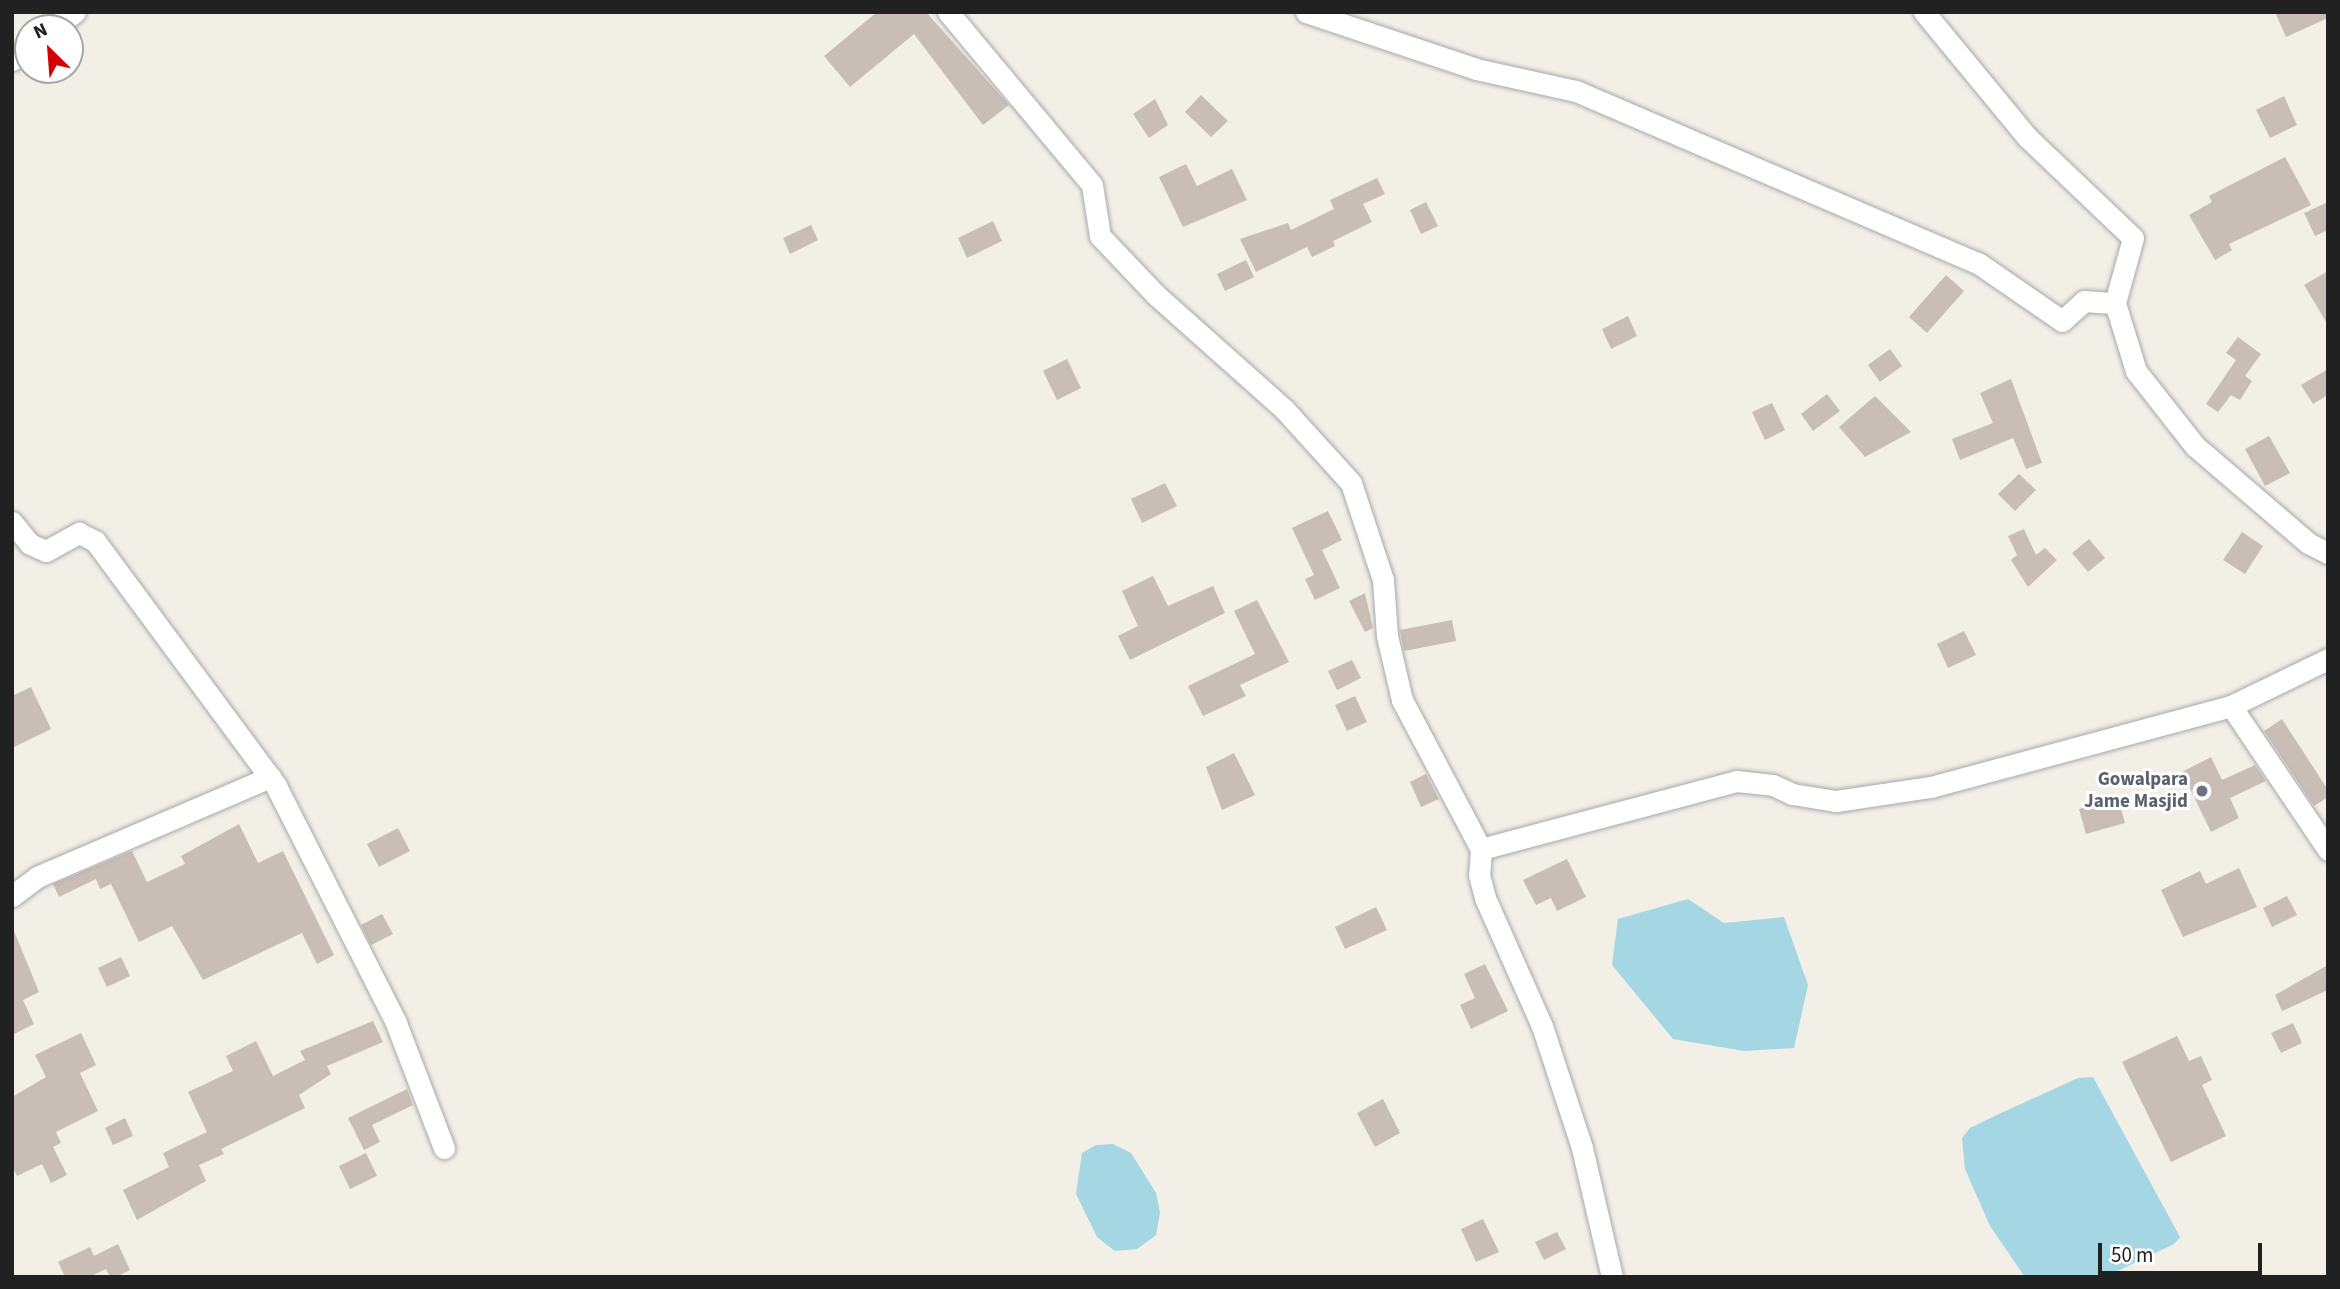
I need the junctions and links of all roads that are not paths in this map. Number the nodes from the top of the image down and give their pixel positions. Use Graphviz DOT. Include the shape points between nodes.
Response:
graph roads {
  1 [pos="948,12"];
  2 [pos="1306,12"];
  3 [pos="1924,12"];
  4 [pos="2115,303"];
  5 [pos="12,522"];
  6 [pos="2328,553"];
  7 [pos="2328,659"];
  8 [pos="2231,706"];
  9 [pos="270,777"];
  10 [pos="1481,849"];
  11 [pos="2328,850"];
  12 [pos="12,896"];
  13 [pos="444,1148"];
  14 [pos="1612,1277"];
  1 -- 10 [label="street" via="1092,185 1100,236 1156,295 1284,409 1350,483 1383,579 1387,636 1402,700"];
  2 -- 4 [label="street" via="1476,69 1588,96 1978,262 2062,321 2084,301"];
  3 -- 4 [label="street" via="2027,137 2133,238"];
  4 -- 6 [label="street" via="2136,371 2195,446 2308,543"];
  5 -- 9 [label="street" via="30,544 46,551 79,533 95,541"];
  7 -- 8 [label="street"];
  8 -- 10 [label="street" via="1931,787 1836,801 1736,781"];
  8 -- 11 [label="street"];
  9 -- 12 [label="street" via="37,877"];
  9 -- 13 [label="street" via="396,1023"];
  10 -- 14 [label="street" via="1479,876 1485,898 1542,1027 1582,1148"];
}
